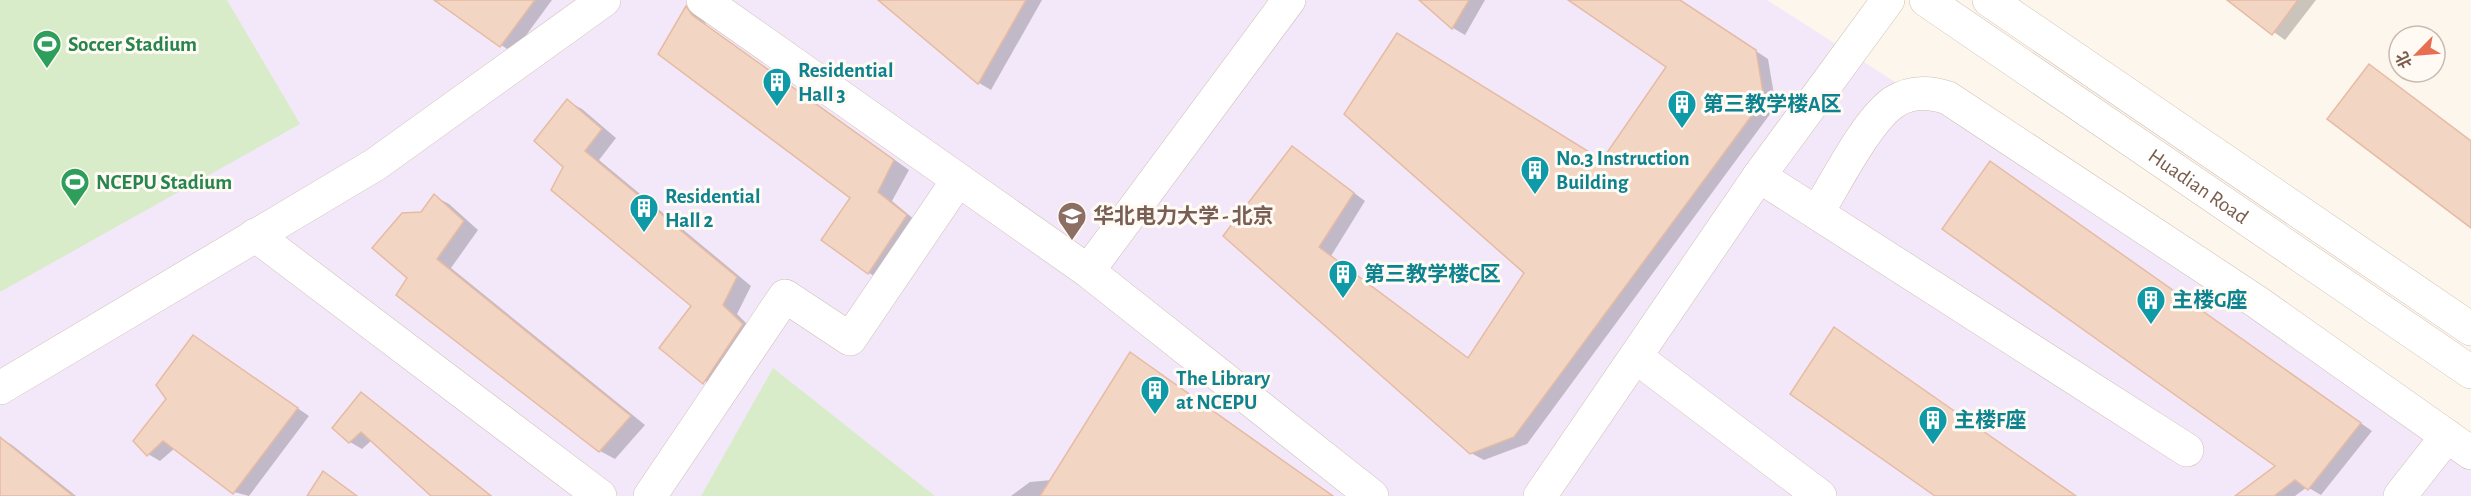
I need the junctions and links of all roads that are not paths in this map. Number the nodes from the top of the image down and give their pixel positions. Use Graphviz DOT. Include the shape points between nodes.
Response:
graph roads {
  1 [pos="604,0"];
  2 [pos="703,0"];
  3 [pos="1289,0"];
  4 [pos="1888,0"];
  5 [pos="1926,0"];
  6 [pos="1989,0"];
  7 [pos="1760,176"];
  8 [pos="958,180"];
  9 [pos="1817,213"];
  10 [pos="255,236"];
  11 [pos="1089,271"];
  12 [pos="2471,329"];
  13 [pos="1636,357"];
  14 [pos="2471,372"];
  15 [pos="0,388"];
  16 [pos="2459,444"];
  17 [pos="2187,450"];
  18 [pos="600,496"];
  19 [pos="650,496"];
  20 [pos="1372,496"];
  21 [pos="1540,496"];
  22 [pos="1820,496"];
  23 [pos="2400,496"];
  1 -- 10 [label="street" via="376,164"];
  2 -- 8 [label="street"];
  3 -- 11 [label="street"];
  4 -- 7 [label="street"];
  5 -- 14 [label="street, Huadian Road"];
  6 -- 12 [label="street, Huadian Road"];
  7 -- 9 [label="street"];
  7 -- 13 [label="street"];
  8 -- 11 [label="street"];
  8 -- 19 [label="street" via="850,339 785,296"];
  9 -- 16 [label="street" via="1864,137 1895,101 1929,92 1948,98 2247,295"];
  9 -- 17 [label="street"];
  10 -- 15 [label="street"];
  10 -- 18 [label="street"];
  11 -- 20 [label="street"];
  13 -- 21 [label="street"];
  13 -- 22 [label="street"];
  16 -- 23 [label="street"];
}
